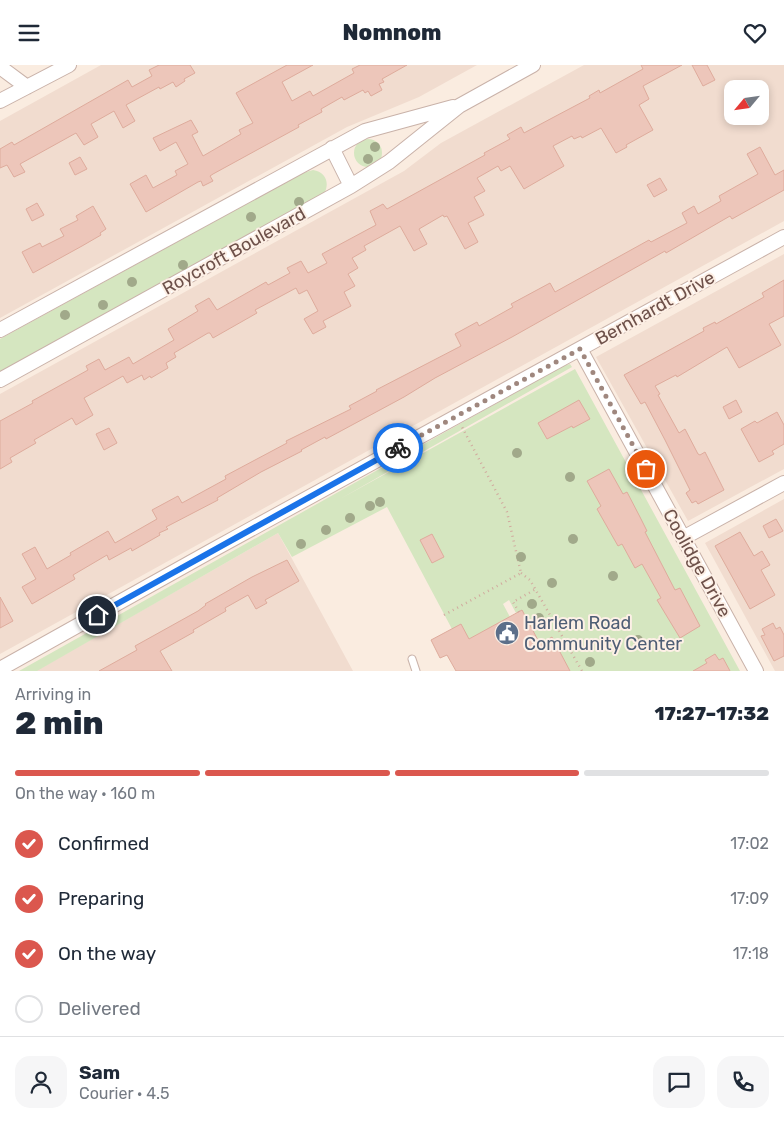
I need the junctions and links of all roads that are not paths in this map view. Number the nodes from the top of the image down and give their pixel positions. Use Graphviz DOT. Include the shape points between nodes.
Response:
graph roads {
  1 [pos="69,65"];
  2 [pos="534,65"];
  3 [pos="0,67"];
  4 [pos="27,87"];
  5 [pos="0,101"];
  6 [pos="459,106"];
  7 [pos="332,147"];
  8 [pos="351,186"];
  9 [pos="784,237"];
  10 [pos="0,330"];
  11 [pos="580,349"];
  12 [pos="0,380"];
  13 [pos="784,483"];
  14 [pos="684,539"];
  15 [pos="412,659"];
  16 [pos="0,669"];
  17 [pos="416,671"];
  18 [pos="756,671"];
  1 -- 4 [label="street"];
  2 -- 6 [label="street, Roycroft Boulevard"];
  3 -- 4 [label="street"];
  4 -- 5 [label="street"];
  6 -- 7 [label="street, Roycroft Boulevard" via="365,131"];
  6 -- 8 [label="street, Roycroft Boulevard" via="389,162"];
  7 -- 8 [label="street"];
  7 -- 10 [label="street, Roycroft Boulevard"];
  8 -- 12 [label="street, Roycroft Boulevard"];
  9 -- 11 [label="street, Bernhardt Drive"];
  11 -- 14 [label="street, Coolidge Drive"];
  11 -- 16 [label="street, Bernhardt Drive"];
  13 -- 14 [label="street"];
  14 -- 18 [label="street, Coolidge Drive"];
  15 -- 17 [label="lane"];
}
